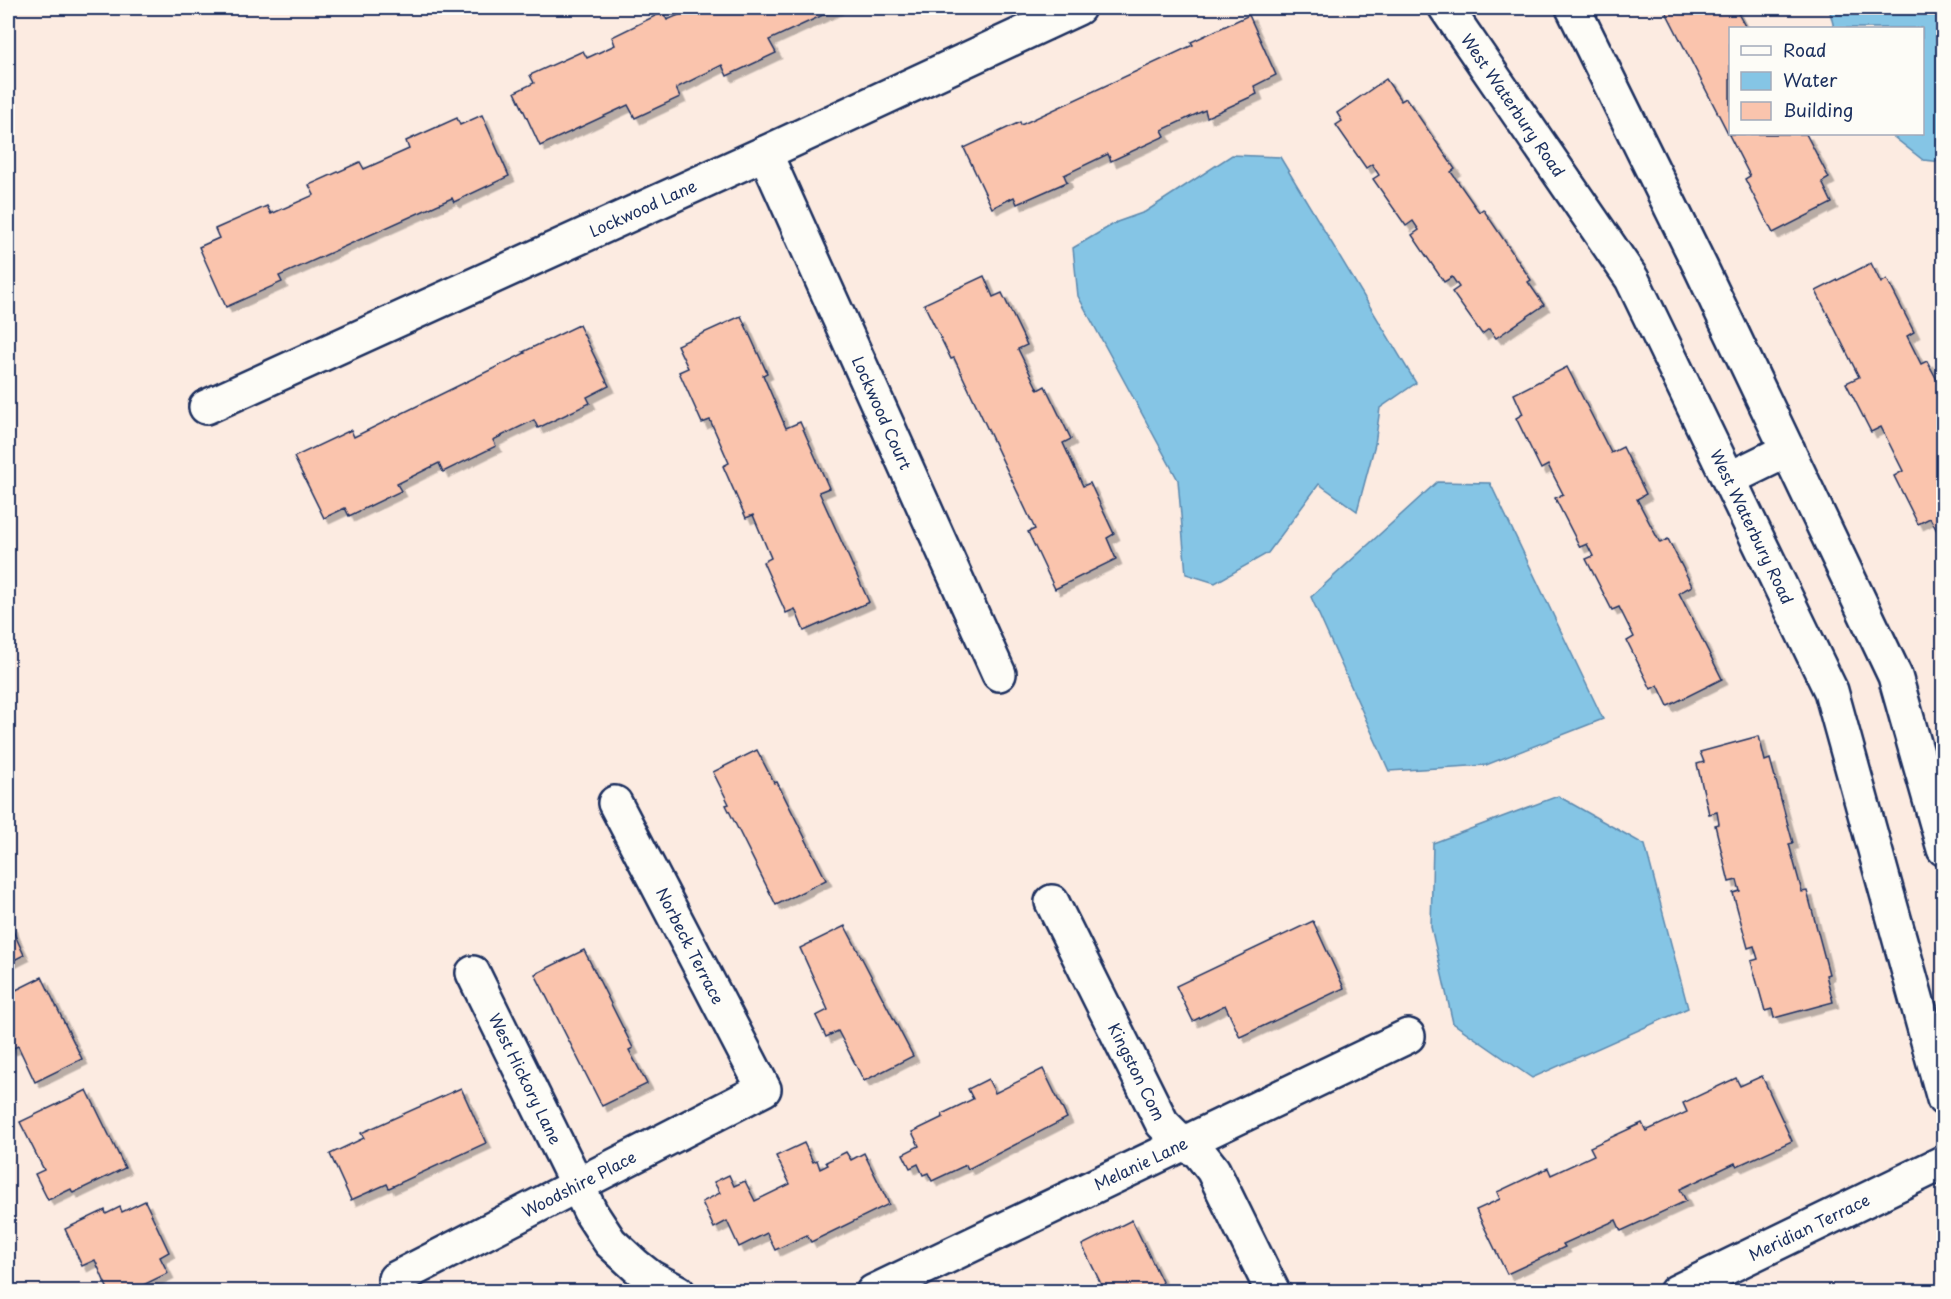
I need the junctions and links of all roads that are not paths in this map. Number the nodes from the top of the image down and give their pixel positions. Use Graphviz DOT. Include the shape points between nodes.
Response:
graph roads {
  1 [pos="1078,8"];
  2 [pos="1446,8"];
  3 [pos="1573,8"];
  4 [pos="765,153"];
  5 [pos="206,407"];
  6 [pos="1788,450"];
  7 [pos="1729,479"];
  8 [pos="999,674"];
  9 [pos="615,803"];
  10 [pos="1944,849"];
  11 [pos="1052,902"];
  12 [pos="473,973"];
  13 [pos="1408,1036"];
  14 [pos="764,1089"];
  15 [pos="1944,1099"];
  16 [pos="1183,1144"];
  17 [pos="1944,1161"];
  18 [pos="577,1185"];
  19 [pos="395,1279"];
  20 [pos="678,1292"];
  21 [pos="873,1292"];
  22 [pos="1273,1292"];
  23 [pos="1676,1292"];
  1 -- 4 [label="street, Lockwood Lane"];
  2 -- 7 [label="street, West Waterbury Road" via="1632,279"];
  3 -- 6 [label="street"];
  4 -- 5 [label="street, Lockwood Lane"];
  4 -- 8 [label="street, Lockwood Court"];
  6 -- 7 [label="street"];
  6 -- 10 [label="street" via="1895,676"];
  7 -- 15 [label="street, West Waterbury Road" via="1831,691"];
  9 -- 14 [label="street, Norbeck Terrace"];
  11 -- 16 [label="street, Kingston Com" via="1162,1124"];
  12 -- 18 [label="street, West Hickory Lane"];
  13 -- 16 [label="street, Melanie Lane"];
  14 -- 18 [label="street, Woodshire Place"];
  16 -- 21 [label="street, Melanie Lane"];
  16 -- 22 [label="street, Kingston Com" via="1198,1151 1213,1170"];
  17 -- 23 [label="street, Meridian Terrace"];
  18 -- 19 [label="street, Woodshire Place"];
  18 -- 20 [label="street" via="610,1242 650,1277"];
}
